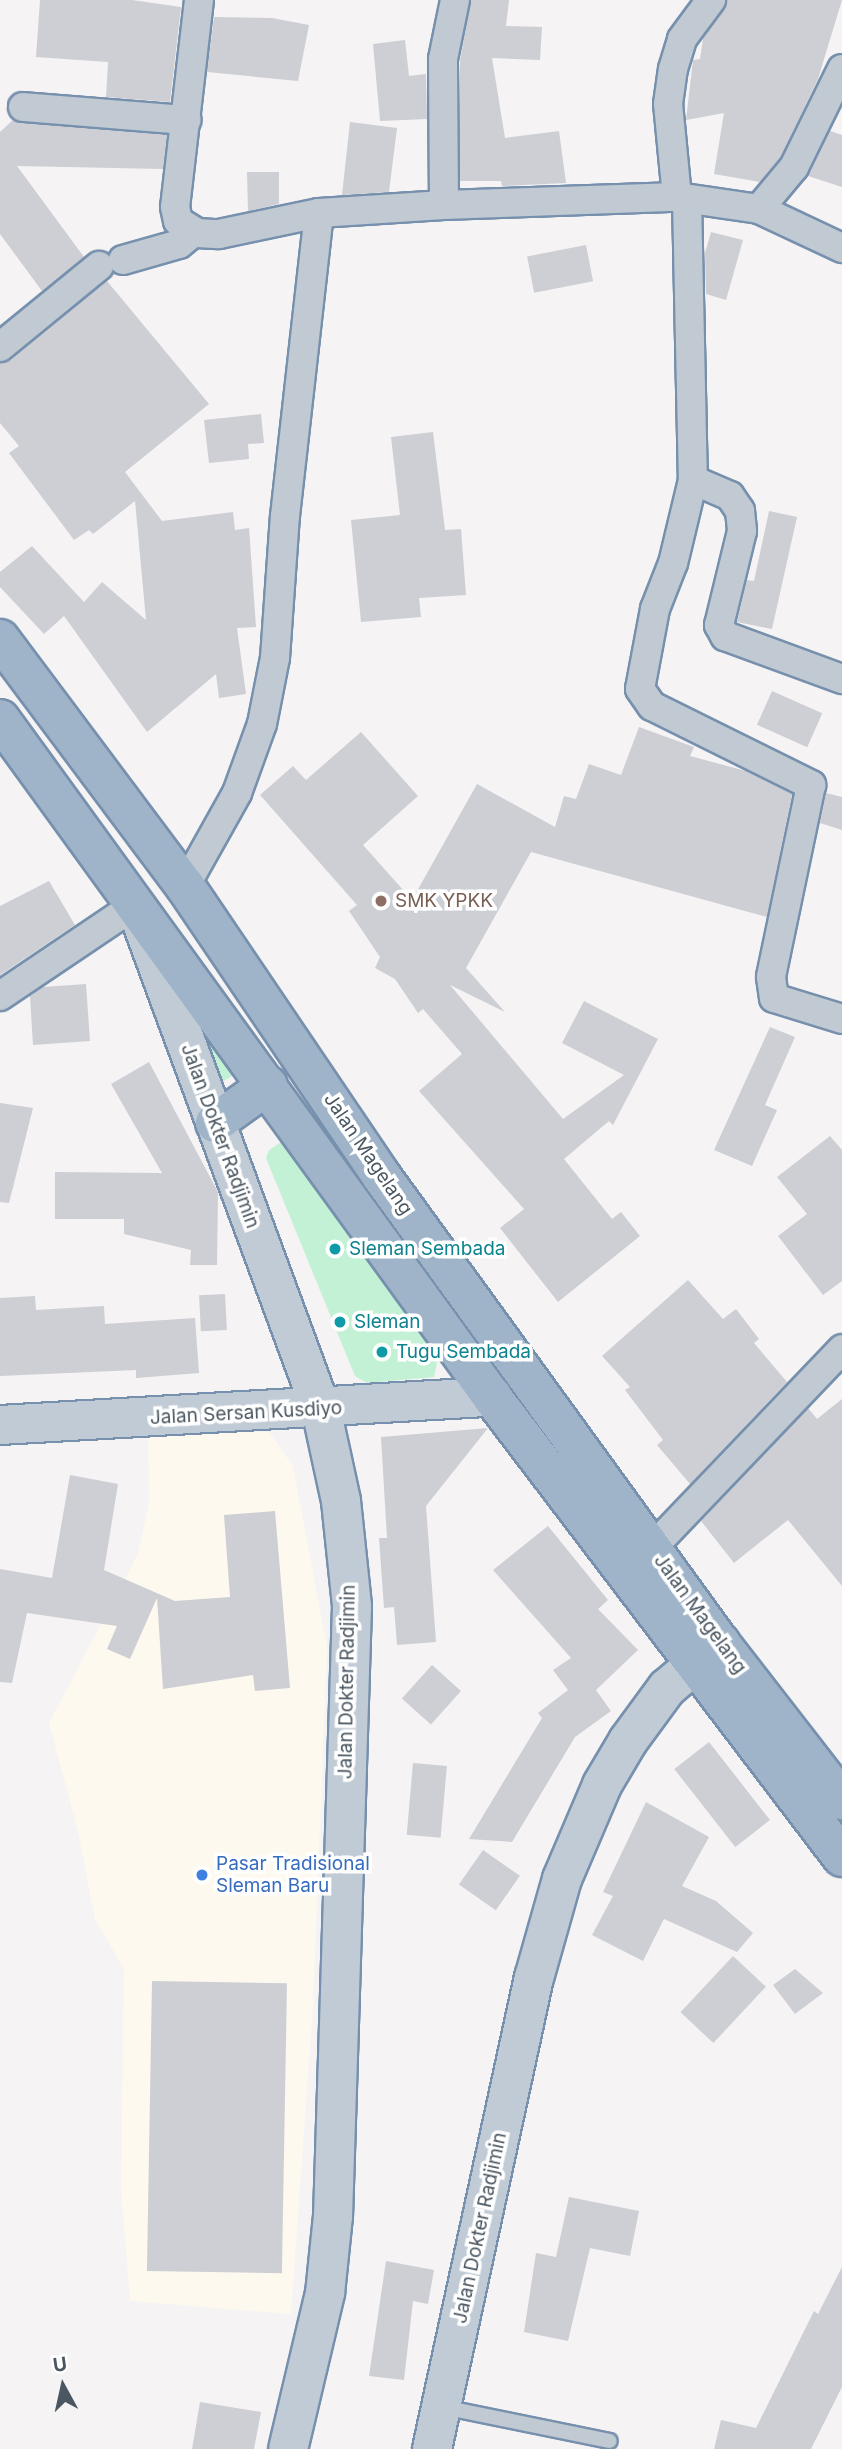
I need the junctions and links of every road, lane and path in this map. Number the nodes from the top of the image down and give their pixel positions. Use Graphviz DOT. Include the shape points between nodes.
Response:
graph roads {
  1 [pos="199,0"];
  2 [pos="455,0"];
  3 [pos="711,0"];
  4 [pos="842,69"];
  5 [pos="23,107"];
  6 [pos="186,120"];
  7 [pos="682,198"];
  8 [pos="444,205"];
  9 [pos="759,209"];
  10 [pos="319,213"];
  11 [pos="194,232"];
  12 [pos="842,248"];
  13 [pos="0,347"];
  14 [pos="693,480"];
  15 [pos="0,639"];
  16 [pos="842,679"];
  17 [pos="0,719"];
  18 [pos="185,886"];
  19 [pos="135,905"];
  20 [pos="0,996"];
  21 [pos="842,1019"];
  22 [pos="268,1085"];
  23 [pos="215,1123"];
  24 [pos="842,1349"];
  25 [pos="492,1397"];
  26 [pos="321,1409"];
  27 [pos="0,1425"];
  28 [pos="652,1548"];
  29 [pos="706,1654"];
  30 [pos="842,1800"];
  31 [pos="842,1857"];
  32 [pos="442,2407"];
  33 [pos="610,2441"];
  34 [pos="288,2449"];
  35 [pos="432,2449"];
  1 -- 6 [label="street"];
  2 -- 8 [label="street" via="443,60"];
  3 -- 7 [label="street" via="682,39 673,69 668,104"];
  4 -- 9 [label="street" via="794,167"];
  5 -- 6 [label="street"];
  6 -- 11 [label="street" via="175,207 178,221"];
  7 -- 8 [label="street"];
  7 -- 9 [label="street"];
  7 -- 14 [label="street"];
  8 -- 10 [label="street"];
  9 -- 12 [label="street"];
  10 -- 11 [label="street" via="219,234"];
  10 -- 18 [label="street" via="285,516 275,658 262,724 237,793"];
  11 -- 13 [label="street" via="179,244 111,263"];
  14 -- 16 [label="street" via="730,496 740,511 742,531 719,625 725,636"];
  14 -- 21 [label="street" via="673,563 655,609 640,690 652,706 811,785 771,977 774,998"];
  15 -- 18 [label="highway, Jalan Magelang"];
  17 -- 19 [label="highway, Jalan Magelang"];
  18 -- 28 [label="highway, Jalan Magelang" via="382,1177"];
  19 -- 20 [label="street"];
  19 -- 22 [label="highway, Jalan Magelang"];
  19 -- 23 [label="main road, Jalan Dokter Radjimin"];
  22 -- 23 [label="highway"];
  22 -- 25 [label="highway, Jalan Magelang"];
  23 -- 26 [label="main road, Jalan Dokter Radjimin"];
  24 -- 28 [label="street"];
  25 -- 26 [label="main road, Jalan Sersan Kusdiyo"];
  25 -- 29 [label="highway, Jalan Magelang"];
  26 -- 27 [label="main road, Jalan Sersan Kusdiyo"];
  26 -- 34 [label="main road, Jalan Dokter Radjimin" via="341,1502 352,1606 334,2202 325,2293"];
  28 -- 29 [label="highway, Jalan Magelang"];
  29 -- 30 [label="highway, Jalan Magelang"];
  29 -- 31 [label="highway, Jalan Magelang"];
  29 -- 32 [label="main road, Jalan Dokter Radjimin" via="667,1688 628,1741 602,1785 562,1879 534,1978"];
  32 -- 33 [label="lane"];
  32 -- 35 [label="main road, Jalan Dokter Radjimin"];
}
